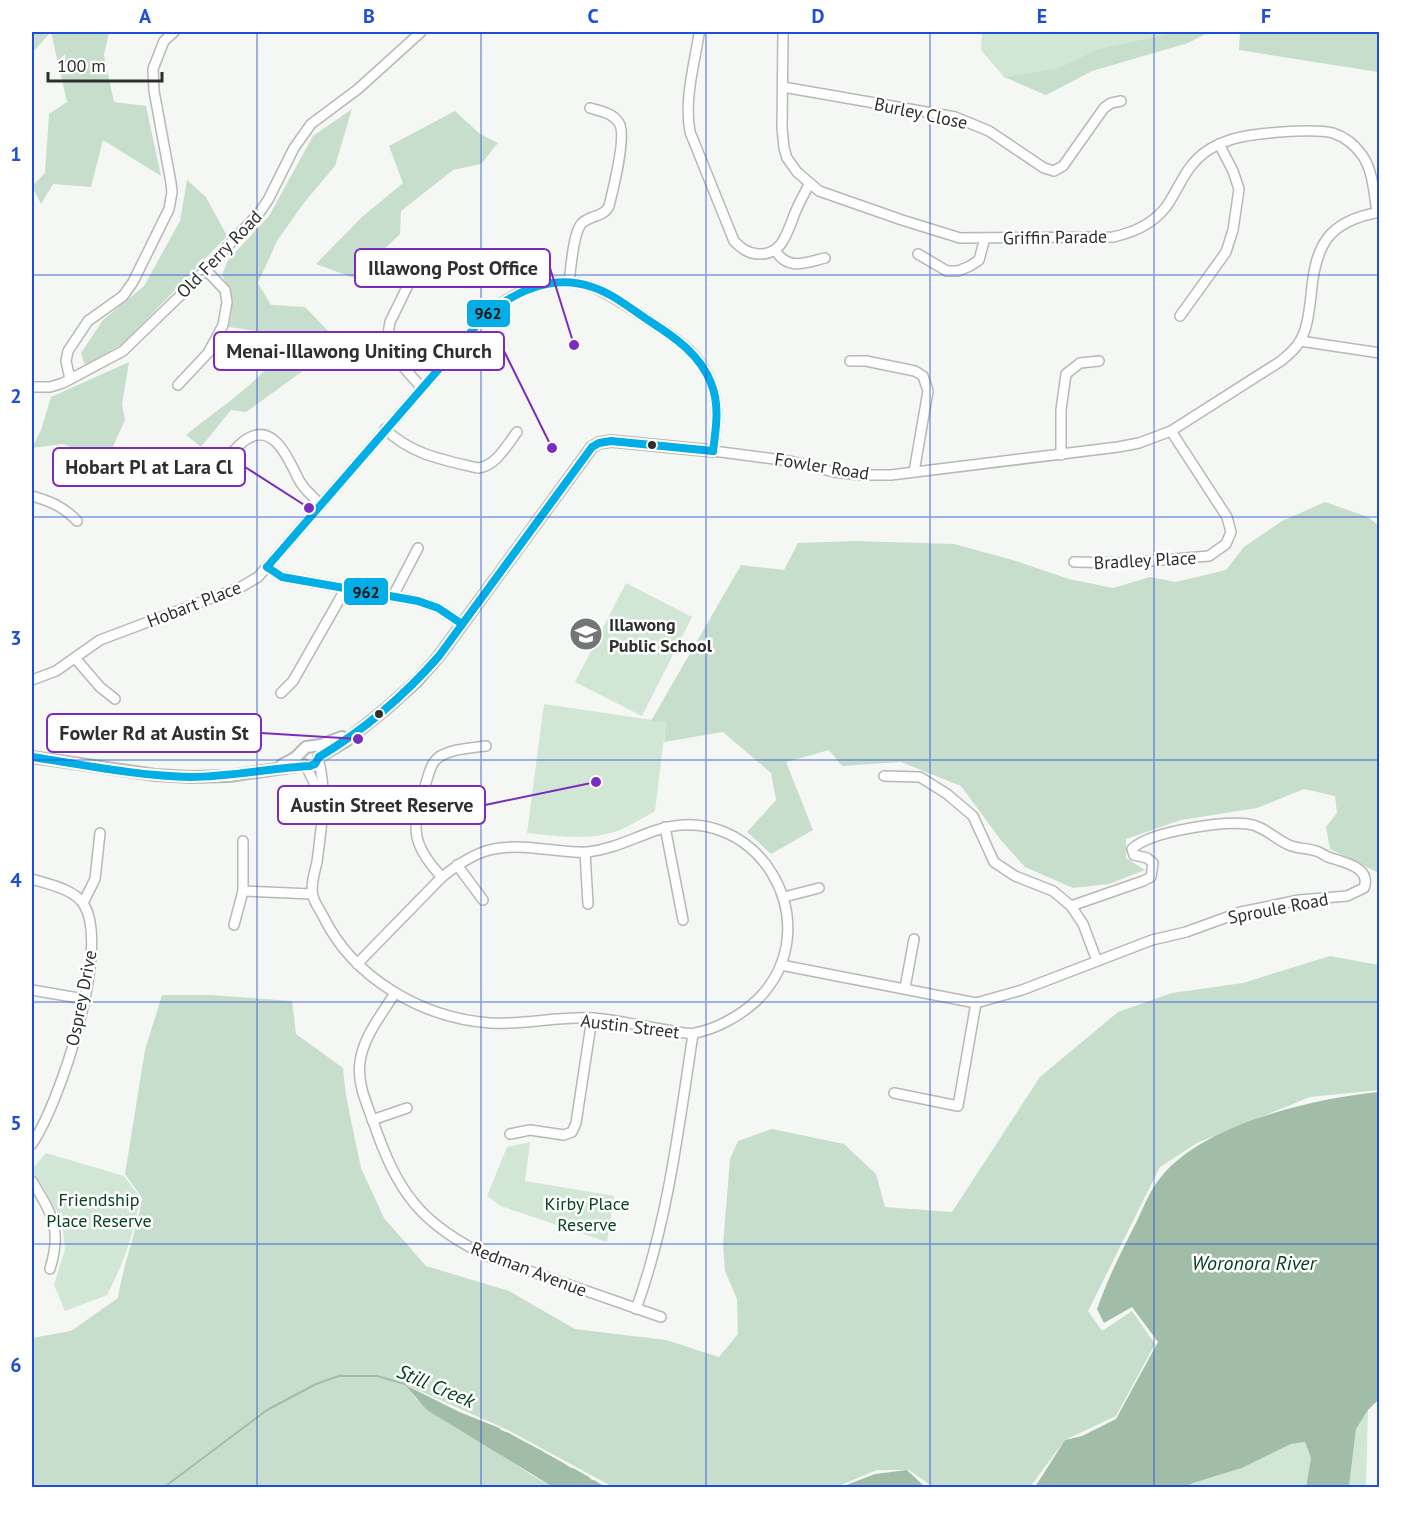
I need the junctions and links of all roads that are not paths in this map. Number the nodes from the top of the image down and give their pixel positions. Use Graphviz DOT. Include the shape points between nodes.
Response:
graph roads {
  1 [pos="174,32"];
  2 [pos="421,32"];
  3 [pos="783,32"];
  4 [pos="699,34"];
  5 [pos="783,87"];
  6 [pos="1121,101"];
  7 [pos="590,108"];
  8 [pos="1219,144"];
  9 [pos="809,184"];
  10 [pos="1378,212"];
  11 [pos="985,238"];
  12 [pos="775,250"];
  13 [pos="918,254"];
  14 [pos="825,258"];
  15 [pos="411,266"];
  16 [pos="206,269"];
  17 [pos="569,282"];
  18 [pos="1180,316"];
  19 [pos="1300,341"];
  20 [pos="1380,353"];
  21 [pos="850,361"];
  22 [pos="1099,361"];
  23 [pos="70,379"];
  24 [pos="32,382"];
  25 [pos="178,385"];
  26 [pos="32,387"];
  27 [pos="421,387"];
  28 [pos="386,429"];
  29 [pos="1172,431"];
  30 [pos="517,432"];
  31 [pos="713,451"];
  32 [pos="1061,455"];
  33 [pos="914,472"];
  34 [pos="210,479"];
  35 [pos="32,496"];
  36 [pos="321,505"];
  37 [pos="77,521"];
  38 [pos="418,548"];
  39 [pos="1074,562"];
  40 [pos="267,567"];
  41 [pos="346,588"];
  42 [pos="393,596"];
  43 [pos="462,624"];
  44 [pos="75,658"];
  45 [pos="32,680"];
  46 [pos="280,693"];
  47 [pos="116,699"];
  48 [pos="354,733"];
  49 [pos="310,746"];
  50 [pos="486,746"];
  51 [pos="300,752"];
  52 [pos="32,758"];
  53 [pos="319,758"];
  54 [pos="305,765"];
  55 [pos="276,768"];
  56 [pos="884,776"];
  57 [pos="322,800"];
  58 [pos="664,827"];
  59 [pos="100,833"];
  60 [pos="243,842"];
  61 [pos="585,852"];
  62 [pos="458,865"];
  63 [pos="442,877"];
  64 [pos="32,879"];
  65 [pos="819,888"];
  66 [pos="243,891"];
  67 [pos="312,894"];
  68 [pos="784,897"];
  69 [pos="483,900"];
  70 [pos="83,903"];
  71 [pos="588,904"];
  72 [pos="1071,906"];
  73 [pos="683,920"];
  74 [pos="234,926"];
  75 [pos="914,939"];
  76 [pos="1097,962"];
  77 [pos="357,964"];
  78 [pos="781,965"];
  79 [pos="905,988"];
  80 [pos="32,990"];
  81 [pos="395,993"];
  82 [pos="84,999"];
  83 [pos="976,1003"];
  84 [pos="592,1018"];
  85 [pos="693,1034"];
  86 [pos="894,1093"];
  87 [pos="407,1108"];
  88 [pos="372,1120"];
  89 [pos="510,1134"];
  90 [pos="32,1144"];
  91 [pos="32,1181"];
  92 [pos="50,1269"];
  93 [pos="636,1309"];
  94 [pos="661,1317"];
  1 -- 23 [label="street" via="164,41 153,69 171,183 169,209 128,290 88,321 72,343 67,356"];
  2 -- 16 [label="street, Old Ferry Road" via="358,89 311,124 264,206"];
  3 -- 5 [label="street, Griffin Parade"];
  4 -- 12 [label="street" via="688,108 690,132 734,241 750,253"];
  5 -- 6 [label="street, Burley Close" via="962,119 988,131 1049,171 1063,166 1104,108"];
  5 -- 9 [label="street, Griffin Parade" via="784,148 792,165"];
  7 -- 17 [label="street" via="619,123 620,144 609,206 578,228"];
  8 -- 10 [label="street, Griffin Parade" via="1242,137 1298,132 1343,137 1367,163"];
  8 -- 11 [label="street, Griffin Parade" via="1189,166 1160,213 1131,232 1113,237"];
  8 -- 18 [label="street" via="1239,189 1233,230 1226,252"];
  9 -- 11 [label="street, Griffin Parade" via="830,195 950,236"];
  9 -- 12 [label="street" via="788,233"];
  10 -- 19 [label="street, Fowler Road" via="1343,223 1323,243 1314,263 1309,313"];
  11 -- 13 [label="street" via="979,260 958,271 947,271"];
  12 -- 14 [label="street" via="787,263"];
  15 -- 27 [label="street" via="413,275 390,322 387,340 390,352"];
  16 -- 23 [label="street, Old Ferry Road" via="123,351"];
  16 -- 25 [label="street" via="225,290 223,326 208,353"];
  17 -- 27 [label="street, Hobart Place" via="539,285 505,299"];
  17 -- 31 [label="street, Hobart Place" via="603,292 675,337 697,357 708,374 715,398"];
  19 -- 20 [label="street"];
  19 -- 29 [label="street, Fowler Road" via="1281,361"];
  21 -- 33 [label="street" via="915,371 923,376 928,391"];
  22 -- 32 [label="street" via="1080,363 1066,374 1060,410"];
  23 -- 24 [label="street, Old Ferry Road"];
  23 -- 26 [label="street, Old Ferry Road" via="50,387"];
  27 -- 28 [label="street, Hobart Place"];
  28 -- 30 [label="street" via="413,450 478,468 489,465"];
  28 -- 36 [label="street, Hobart Place"];
  29 -- 32 [label="street, Fowler Road" via="1139,443"];
  29 -- 39 [label="street, Bradley Place" via="1227,517 1231,532 1226,544 1209,556 1184,560"];
  31 -- 33 [label="street, Fowler Road" via="783,459 860,475"];
  31 -- 43 [label="street, Fowler Road" via="615,441 595,445"];
  32 -- 33 [label="street, Fowler Road"];
  34 -- 36 [label="street" via="243,442 264,435 277,441 300,482"];
  35 -- 37 [label="street" via="58,505"];
  36 -- 40 [label="street, Hobart Place"];
  38 -- 42 [label="street"];
  40 -- 41 [label="street" via="282,577"];
  40 -- 44 [label="street, Hobart Place" via="246,584 106,638"];
  41 -- 42 [label="street"];
  41 -- 46 [label="street" via="292,681"];
  42 -- 43 [label="street" via="431,605"];
  43 -- 48 [label="street, Fowler Road" via="417,681"];
  44 -- 45 [label="street, Hobart Place" via="49,675"];
  44 -- 47 [label="street"];
  48 -- 49 [label="street, Fowler Road"];
  48 -- 53 [label="street, Fowler Road"];
  49 -- 51 [label="street"];
  49 -- 53 [label="street"];
  50 -- 63 [label="street" via="446,754 434,762 417,809 416,838 426,861"];
  51 -- 54 [label="street" via="299,759"];
  51 -- 55 [label="street"];
  52 -- 55 [label="street" via="179,777 229,776"];
  53 -- 54 [label="street" via="314,765"];
  53 -- 57 [label="street"];
  54 -- 55 [label="street"];
  54 -- 57 [label="street"];
  56 -- 72 [label="street" via="920,777 947,794 973,816 994,862 1015,876 1053,891"];
  57 -- 67 [label="street"];
  58 -- 61 [label="street, Austin Street" via="626,844"];
  58 -- 68 [label="street, Austin Street" via="713,829 747,844 769,869"];
  58 -- 73 [label="street"];
  59 -- 70 [label="street" via="95,879"];
  60 -- 66 [label="street"];
  61 -- 62 [label="street, Austin Street" via="506,846 474,855"];
  61 -- 71 [label="street"];
  62 -- 63 [label="street, Austin Street"];
  62 -- 69 [label="street"];
  63 -- 77 [label="street, Austin Street"];
  64 -- 70 [label="street" via="66,891"];
  65 -- 68 [label="street"];
  66 -- 67 [label="street"];
  66 -- 74 [label="street"];
  67 -- 77 [label="street, Austin Street" via="330,932"];
  68 -- 78 [label="street, Austin Street" via="788,929"];
  70 -- 82 [label="street, Osprey Drive" via="91,922 92,946"];
  72 -- 76 [label="street" via="1083,924"];
  72 -- 76 [label="street, Sproule Road" via="1151,877 1153,863 1134,855 1132,849 1188,828 1257,826 1292,847 1316,851 1352,865 1366,878 1364,888 1347,896 1299,900 1241,912"];
  75 -- 79 [label="street"];
  76 -- 83 [label="street, Sproule Road"];
  77 -- 81 [label="street, Austin Street"];
  78 -- 79 [label="street, Sproule Road"];
  78 -- 85 [label="street, Austin Street" via="756,1002 727,1021"];
  79 -- 83 [label="street, Sproule Road"];
  80 -- 82 [label="street"];
  81 -- 84 [label="street, Austin Street" via="428,1010 490,1023"];
  81 -- 88 [label="street, Redman Avenue" via="365,1044 360,1062 362,1089"];
  82 -- 90 [label="street, Osprey Drive" via="62,1084"];
  83 -- 86 [label="street" via="958,1106"];
  84 -- 85 [label="street, Austin Street"];
  84 -- 89 [label="street" via="572,1132 564,1135 530,1130"];
  85 -- 93 [label="street" via="662,1220"];
  87 -- 88 [label="street"];
  88 -- 93 [label="street, Redman Avenue" via="385,1157 405,1193 443,1232 492,1258"];
  91 -- 92 [label="street" via="55,1224 57,1248"];
  93 -- 94 [label="street, Redman Avenue"];
}
